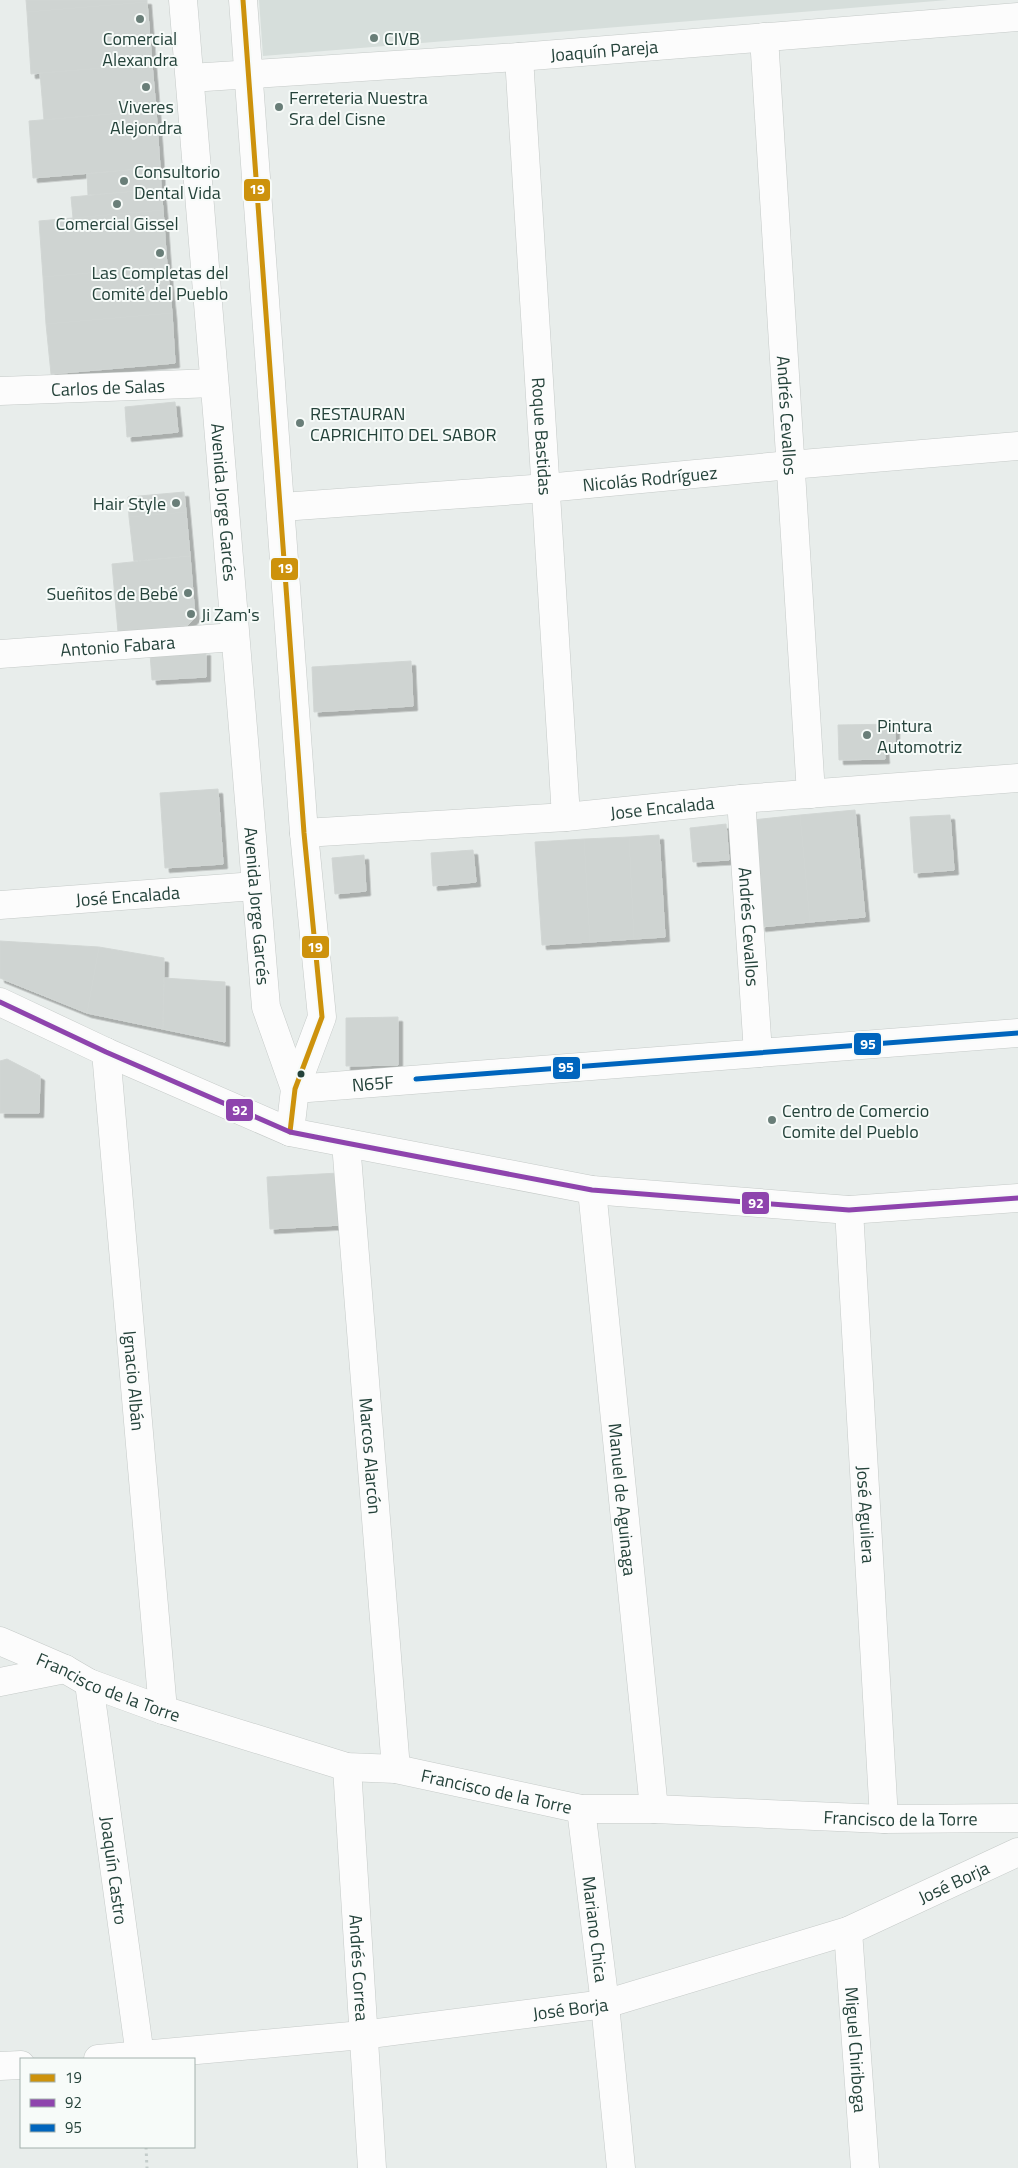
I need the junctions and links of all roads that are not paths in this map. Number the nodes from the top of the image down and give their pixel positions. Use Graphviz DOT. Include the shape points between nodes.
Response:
graph roads {
  1 [pos="183,0"];
  2 [pos="243,0"];
  3 [pos="1017,16"];
  4 [pos="764,37"];
  5 [pos="519,57"];
  6 [pos="249,73"];
  7 [pos="190,78"];
  8 [pos="214,382"];
  9 [pos="0,391"];
  10 [pos="1018,446"];
  11 [pos="790,465"];
  12 [pos="546,488"];
  13 [pos="282,507"];
  14 [pos="235,637"];
  15 [pos="0,654"];
  16 [pos="1018,778"];
  17 [pos="811,794"];
  18 [pos="741,800"];
  19 [pos="566,817"];
  20 [pos="304,833"];
  21 [pos="255,886"];
  22 [pos="0,905"];
  23 [pos="0,1002"];
  24 [pos="1018,1033"];
  25 [pos="106,1052"];
  26 [pos="758,1053"];
  27 [pos="295,1089"];
  28 [pos="290,1132"];
  29 [pos="346,1144"];
  30 [pos="592,1190"];
  31 [pos="1018,1198"];
  32 [pos="849,1210"];
  33 [pos="0,1641"];
  34 [pos="65,1669"];
  35 [pos="0,1682"];
  36 [pos="89,1683"];
  37 [pos="163,1710"];
  38 [pos="347,1767"];
  39 [pos="396,1769"];
  40 [pos="581,1809"];
  41 [pos="654,1809"];
  42 [pos="1018,1818"];
  43 [pos="884,1819"];
  44 [pos="1018,1852"];
  45 [pos="848,1931"];
  46 [pos="606,2004"];
  47 [pos="362,2036"];
  48 [pos="140,2056"];
  49 [pos="112,2058"];
  50 [pos="20,2065"];
  51 [pos="0,2066"];
  52 [pos="372,2168"];
  53 [pos="621,2168"];
  54 [pos="865,2168"];
  1 -- 7 [label="street, Avenida Jorge Garcés"];
  2 -- 6 [label="street, Avenida Jorge Garcés"];
  3 -- 4 [label="street, Joaquín Pareja"];
  4 -- 5 [label="street, Joaquín Pareja"];
  4 -- 11 [label="street, Andrés Cevallos"];
  5 -- 6 [label="street, Joaquín Pareja"];
  5 -- 12 [label="street, Roque Bastidas"];
  6 -- 7 [label="street, Joaquín Pareja"];
  6 -- 13 [label="street, Avenida Jorge Garcés"];
  7 -- 8 [label="street, Avenida Jorge Garcés"];
  8 -- 9 [label="street, Carlos de Salas"];
  8 -- 14 [label="street, Avenida Jorge Garcés"];
  10 -- 11 [label="street, Nicolás Rodríguez"];
  11 -- 12 [label="street, Nicolás Rodríguez"];
  11 -- 17 [label="street, Andrés Cevallos"];
  12 -- 13 [label="street, Nicolás Rodríguez"];
  12 -- 19 [label="street, Roque Bastidas"];
  13 -- 20 [label="street, Avenida Jorge Garcés"];
  14 -- 15 [label="street, Antonio Fabara"];
  14 -- 21 [label="street, Avenida Jorge Garcés"];
  16 -- 17 [label="street, Jose Encalada"];
  17 -- 18 [label="street, Jose Encalada"];
  18 -- 19 [label="street, Jose Encalada"];
  18 -- 26 [label="street, Andrés Cevallos"];
  19 -- 20 [label="street, Jose Encalada"];
  20 -- 27 [label="street, Avenida Jorge Garcés" via="322,1017"];
  21 -- 22 [label="street, José Encalada"];
  21 -- 27 [label="street, Avenida Jorge Garcés" via="266,1006"];
  23 -- 25 [label="street"];
  24 -- 26 [label="street, N65F"];
  25 -- 28 [label="street"];
  25 -- 37 [label="street, Ignacio Albán"];
  26 -- 27 [label="street, N65F"];
  27 -- 28 [label="street, Avenida Jorge Garcés"];
  28 -- 29 [label="street"];
  29 -- 30 [label="street"];
  29 -- 39 [label="street, Marcos Alarcón"];
  30 -- 32 [label="street"];
  30 -- 41 [label="street, Manuel de Aguinaga"];
  31 -- 32 [label="street"];
  32 -- 43 [label="street, José Aguilera"];
  33 -- 34 [label="street, Francisco de la Torre"];
  34 -- 35 [label="street"];
  34 -- 36 [label="street, Francisco de la Torre"];
  36 -- 37 [label="street, Francisco de la Torre"];
  36 -- 48 [label="street, Joaquín Castro"];
  37 -- 38 [label="street, Francisco de la Torre"];
  38 -- 39 [label="street, Francisco de la Torre"];
  38 -- 47 [label="street, Andrés Correa"];
  39 -- 40 [label="street, Francisco de la Torre"];
  40 -- 41 [label="street, Francisco de la Torre"];
  40 -- 46 [label="street, Mariano Chica"];
  41 -- 43 [label="street, Francisco de la Torre"];
  42 -- 43 [label="street, Francisco de la Torre"];
  44 -- 45 [label="street, José Borja"];
  45 -- 46 [label="street, José Borja"];
  45 -- 54 [label="street, Miguel Chiriboga"];
  46 -- 47 [label="street, José Borja"];
  46 -- 53 [label="street, Mariano Chica"];
  47 -- 48 [label="street, José Borja"];
  47 -- 52 [label="street, Andrés Correa"];
  48 -- 49 [label="street, José Borja"];
  50 -- 51 [label="street"];
}
